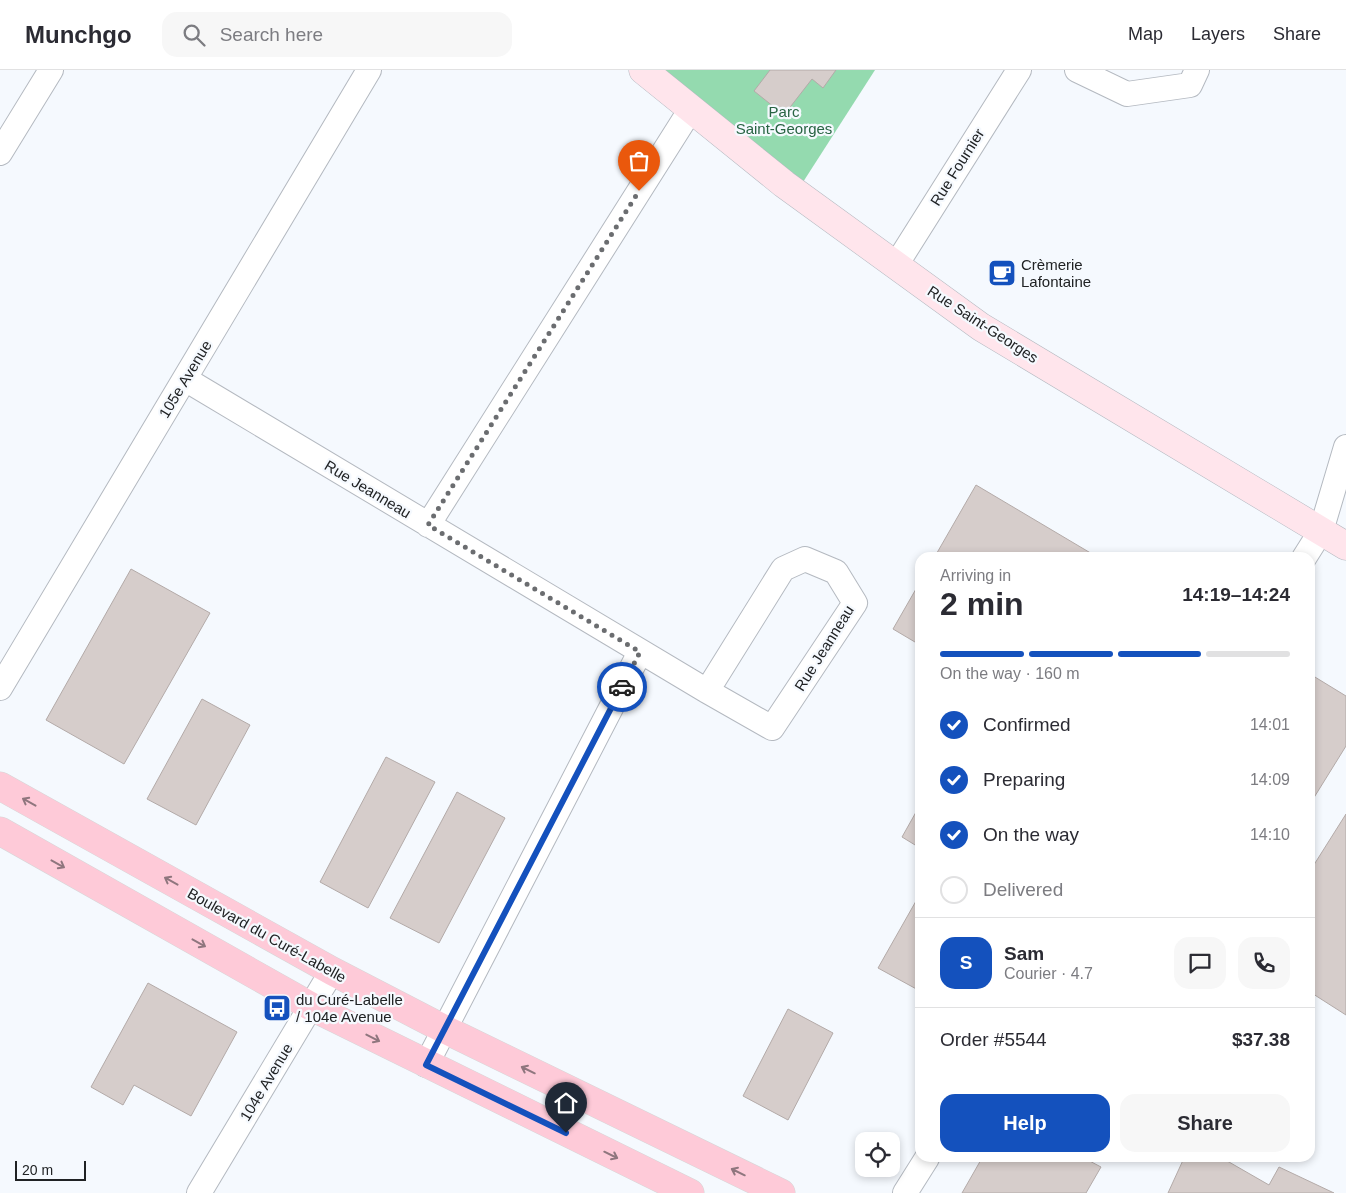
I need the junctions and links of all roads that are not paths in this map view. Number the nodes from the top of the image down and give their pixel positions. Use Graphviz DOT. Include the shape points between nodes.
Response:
graph roads {
  1 [pos="51,70"];
  2 [pos="369,70"];
  3 [pos="643,70"];
  4 [pos="1019,70"];
  5 [pos="1076,70"];
  6 [pos="1197,70"];
  7 [pos="691,108"];
  8 [pos="0,153"];
  9 [pos="896,265"];
  10 [pos="184,379"];
  11 [pos="1346,447"];
  12 [pos="428,525"];
  13 [pos="1321,530"];
  14 [pos="1346,546"];
  15 [pos="1308,552"];
  16 [pos="640,652"];
  17 [pos="0,688"];
  18 [pos="706,691"];
  19 [pos="0,786"];
  20 [pos="0,831"];
  21 [pos="332,971"];
  22 [pos="311,1007"];
  23 [pos="444,1030"];
  24 [pos="426,1065"];
  25 [pos="924,1162"];
  26 [pos="199,1193"];
  27 [pos="690,1193"];
  28 [pos="781,1193"];
  29 [pos="905,1193"];
  1 -- 8 [label="street"];
  2 -- 10 [label="street, 105e Avenue"];
  3 -- 7 [label="street, Rue Saint-Georges"];
  4 -- 9 [label="street, Rue Fournier"];
  5 -- 6 [label="street" via="1127,94 1190,85"];
  7 -- 9 [label="street, Rue Saint-Georges" via="784,184"];
  7 -- 12 [label="street"];
  9 -- 13 [label="street, Rue Saint-Georges" via="981,327"];
  10 -- 12 [label="street, Rue Jeanneau"];
  10 -- 17 [label="street, 105e Avenue"];
  11 -- 13 [label="street"];
  12 -- 16 [label="street, Rue Jeanneau"];
  13 -- 14 [label="street, Rue Saint-Georges"];
  13 -- 15 [label="street"];
  16 -- 18 [label="street, Rue Jeanneau"];
  16 -- 23 [label="street"];
  18 -- 18 [label="street, Rue Jeanneau" via="772,728 855,603 836,572 805,558 783,569"];
  21 -- 19 [label="main road, Boulevard du Curé-Labelle, one-way"];
  20 -- 22 [label="main road, one-way"];
  21 -- 22 [label="street, 104e Avenue"];
  21 -- 23 [label="main road, Boulevard du Curé-Labelle"];
  22 -- 24 [label="main road, one-way"];
  22 -- 26 [label="street, 104e Avenue"];
  23 -- 24 [label="street"];
  28 -- 23 [label="main road, Boulevard du Curé-Labelle, one-way"];
  24 -- 27 [label="main road, one-way"];
  25 -- 29 [label="street"];
}
